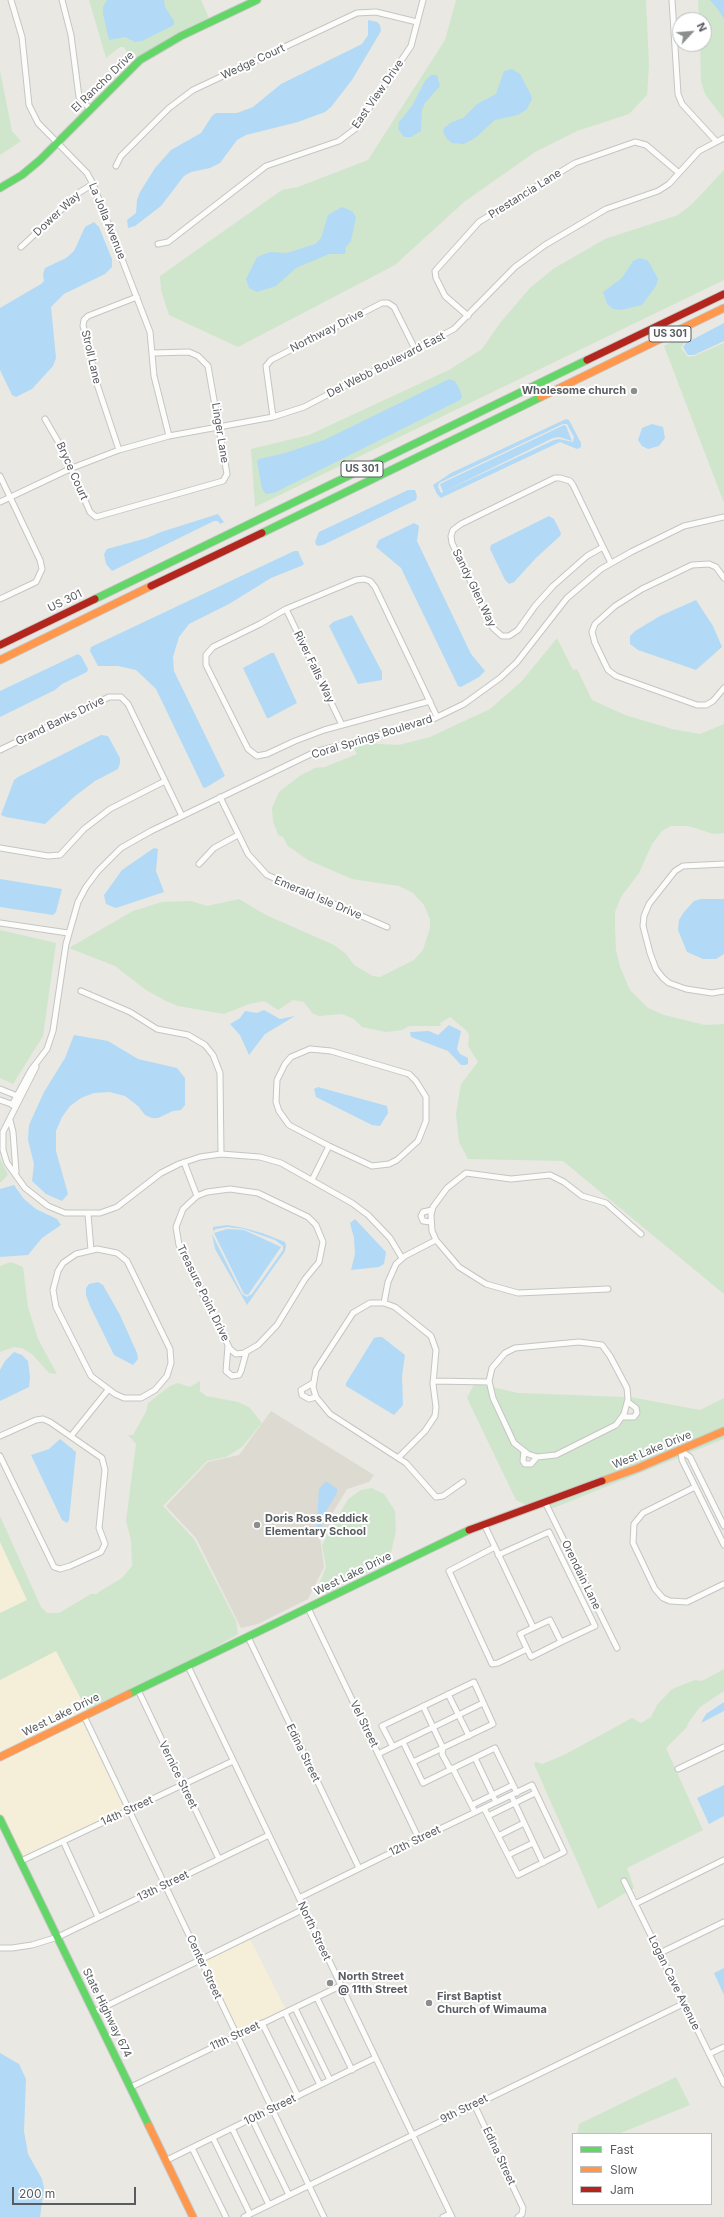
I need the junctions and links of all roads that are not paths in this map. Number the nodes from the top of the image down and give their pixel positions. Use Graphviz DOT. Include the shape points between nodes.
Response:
graph roads {
  1 [pos="11,0"];
  2 [pos="62,0"];
  3 [pos="257,0"];
  4 [pos="423,0"];
  5 [pos="672,0"];
  6 [pos="417,22"];
  7 [pos="90,109"];
  8 [pos="724,138"];
  9 [pos="716,141"];
  10 [pos="57,144"];
  11 [pos="116,166"];
  12 [pos="679,173"];
  13 [pos="93,184"];
  14 [pos="0,188"];
  15 [pos="158,244"];
  16 [pos="21,247"];
  17 [pos="724,294"];
  18 [pos="137,297"];
  19 [pos="724,308"];
  20 [pos="468,316"];
  21 [pos="416,351"];
  22 [pos="153,353"];
  23 [pos="273,417"];
  24 [pos="45,419"];
  25 [pos="220,426"];
  26 [pos="169,436"];
  27 [pos="119,450"];
  28 [pos="72,468"];
  29 [pos="0,476"];
  30 [pos="332,484"];
  31 [pos="338,496"];
  32 [pos="10,497"];
  33 [pos="0,502"];
  34 [pos="102,516"];
  35 [pos="724,517"];
  36 [pos="603,547"];
  37 [pos="611,563"];
  38 [pos="724,578"];
  39 [pos="0,599"];
  40 [pos="286,608"];
  41 [pos="0,645"];
  42 [pos="0,660"];
  43 [pos="724,688"];
  44 [pos="430,701"];
  45 [pos="437,717"];
  46 [pos="342,725"];
  47 [pos="0,750"];
  48 [pos="165,781"];
  49 [pos="220,797"];
  50 [pos="182,816"];
  51 [pos="238,835"];
  52 [pos="0,848"];
  53 [pos="199,864"];
  54 [pos="724,864"];
  55 [pos="0,923"];
  56 [pos="387,927"];
  57 [pos="68,933"];
  58 [pos="81,991"];
  59 [pos="724,991"];
  60 [pos="0,1089"];
  61 [pos="19,1096"];
  62 [pos="0,1100"];
  63 [pos="14,1105"];
  64 [pos="10,1120"];
  65 [pos="329,1146"];
  66 [pos="14,1149"];
  67 [pos="3,1150"];
  68 [pos="221,1154"];
  69 [pos="184,1162"];
  70 [pos="16,1172"];
  71 [pos="312,1180"];
  72 [pos="197,1196"];
  73 [pos="432,1210"];
  74 [pos="88,1214"];
  75 [pos="431,1222"];
  76 [pos="641,1234"];
  77 [pos="436,1240"];
  78 [pos="91,1250"];
  79 [pos="402,1258"];
  80 [pos="608,1289"];
  81 [pos="384,1303"];
  82 [pos="228,1346"];
  83 [pos="246,1353"];
  84 [pos="433,1381"];
  85 [pos="489,1382"];
  86 [pos="313,1383"];
  87 [pos="108,1390"];
  88 [pos="316,1397"];
  89 [pos="628,1402"];
  90 [pos="622,1416"];
  91 [pos="724,1431"];
  92 [pos="0,1436"];
  93 [pos="71,1436"];
  94 [pos="524,1451"];
  95 [pos="681,1451"];
  96 [pos="0,1456"];
  97 [pos="399,1457"];
  98 [pos="537,1457"];
  99 [pos="463,1482"];
  100 [pos="695,1487"];
  101 [pos="545,1502"];
  102 [pos="484,1524"];
  103 [pos="724,1526"];
  104 [pos="724,1545"];
  105 [pos="495,1547"];
  106 [pos="498,1555"];
  107 [pos="724,1584"];
  108 [pos="308,1608"];
  109 [pos="533,1627"];
  110 [pos="248,1637"];
  111 [pos="561,1642"];
  112 [pos="617,1648"];
  113 [pos="527,1649"];
  114 [pos="188,1666"];
  115 [pos="138,1690"];
  116 [pos="448,1694"];
  117 [pos="483,1703"];
  118 [pos="423,1706"];
  119 [pos="459,1714"];
  120 [pos="84,1716"];
  121 [pos="433,1727"];
  122 [pos="469,1736"];
  123 [pos="403,1742"];
  124 [pos="392,1747"];
  125 [pos="724,1747"];
  126 [pos="443,1748"];
  127 [pos="378,1754"];
  128 [pos="0,1757"];
  129 [pos="475,1758"];
  130 [pos="233,1761"];
  131 [pos="413,1762"];
  132 [pos="453,1769"];
  133 [pos="678,1769"];
  134 [pos="183,1784"];
  135 [pos="513,1785"];
  136 [pos="517,1792"];
  137 [pos="535,1793"];
  138 [pos="492,1795"];
  139 [pos="511,1795"];
  140 [pos="496,1802"];
  141 [pos="515,1803"];
  142 [pos="472,1806"];
  143 [pos="484,1808"];
  144 [pos="129,1810"];
  145 [pos="475,1812"];
  146 [pos="488,1816"];
  147 [pos="0,1819"];
  148 [pos="524,1823"];
  149 [pos="269,1835"];
  150 [pos="498,1836"];
  151 [pos="419,1839"];
  152 [pos="63,1841"];
  153 [pos="534,1843"];
  154 [pos="508,1855"];
  155 [pos="219,1859"];
  156 [pos="724,1860"];
  157 [pos="21,1861"];
  158 [pos="543,1863"];
  159 [pos="359,1868"];
  160 [pos="624,1881"];
  161 [pos="165,1885"];
  162 [pos="299,1898"];
  163 [pos="635,1904"];
  164 [pos="304,1909"];
  165 [pos="98,1918"];
  166 [pos="724,1922"];
  167 [pos="58,1937"];
  168 [pos="0,1948"];
  169 [pos="660,1953"];
  170 [pos="201,1961"];
  171 [pos="340,1986"];
  172 [pos="317,1998"];
  173 [pos="685,2003"];
  174 [pos="295,2008"];
  175 [pos="94,2012"];
  176 [pos="285,2013"];
  177 [pos="262,2023"];
  178 [pos="236,2035"];
  179 [pos="724,2047"];
  180 [pos="709,2054"];
  181 [pos="375,2058"];
  182 [pos="352,2070"];
  183 [pos="330,2080"];
  184 [pos="724,2084"];
  185 [pos="320,2085"];
  186 [pos="131,2087"];
  187 [pos="298,2096"];
  188 [pos="474,2104"];
  189 [pos="273,2109"];
  190 [pos="252,2119"];
  191 [pos="232,2128"];
  192 [pos="413,2135"];
  193 [pos="213,2138"];
  194 [pos="192,2148"];
  195 [pos="165,2161"];
  196 [pos="309,2186"];
  197 [pos="289,2195"];
  198 [pos="269,2205"];
  199 [pos="250,2214"];
  200 [pos="451,2215"];
  201 [pos="193,2217"];
  202 [pos="226,2217"];
  203 [pos="244,2217"];
  204 [pos="324,2217"];
  205 [pos="443,2217"];
  206 [pos="518,2217"];
  1 -- 10 [label="street, La Jolla Avenue" via="22,37 29,105 38,123"];
  2 -- 7 [label="street" via="71,35 79,97"];
  3 -- 7 [label="main road, El Rancho Drive" via="160,46 134,66"];
  4 -- 6 [label="street, East View Drive"];
  5 -- 9 [label="street" via="678,94 682,104"];
  6 -- 11 [label="street, Wedge Court" via="376,12 357,13 200,87 180,98 169,108 121,156"];
  6 -- 15 [label="street, East View Drive" via="411,46 355,129 339,141 266,166 168,242"];
  7 -- 10 [label="main road, El Rancho Drive"];
  8 -- 9 [label="street, Del Webb Boulevard East"];
  9 -- 12 [label="street, Del Webb Boulevard East" via="699,151"];
  10 -- 13 [label="street, La Jolla Avenue" via="87,173"];
  10 -- 14 [label="main road, El Rancho Drive" via="22,175"];
  12 -- 20 [label="street, Del Webb Boulevard East" via="658,191 606,209 545,245 516,267"];
  12 -- 20 [label="street, Prestancia Lane" via="646,144 635,142 575,163 480,222 435,271 445,296"];
  13 -- 16 [label="street, Dower Way" via="80,192"];
  13 -- 18 [label="street, La Jolla Avenue"];
  17 -- 30 [label="main road, US 301 / US 301"];
  18 -- 22 [label="street, La Jolla Avenue" via="150,332"];
  18 -- 27 [label="street, Stroll Lane" via="88,316 83,326 94,375"];
  19 -- 31 [label="main road, US 301"];
  20 -- 21 [label="street, Del Webb Boulevard East" via="454,329"];
  21 -- 23 [label="street, Del Webb Boulevard East" via="304,407"];
  21 -- 23 [label="street, Northway Drive" via="394,307 388,302 382,303 271,360 266,366"];
  22 -- 25 [label="street, Linger Lane" via="189,352 204,361 210,373"];
  22 -- 26 [label="street, La Jolla Avenue" via="154,376"];
  23 -- 25 [label="street, Del Webb Boulevard East"];
  24 -- 28 [label="street, Bryce Court"];
  25 -- 26 [label="street, Del Webb Boulevard East"];
  25 -- 34 [label="street, Linger Lane" via="227,474 223,481"];
  26 -- 27 [label="street, Del Webb Boulevard East"];
  27 -- 28 [label="street, Del Webb Boulevard East"];
  28 -- 32 [label="street, Del Webb Boulevard East"];
  28 -- 34 [label="street, Bryce Court" via="90,512 96,517"];
  29 -- 32 [label="street"];
  30 -- 31 [label="main road"];
  30 -- 41 [label="main road, US 301 / US 301"];
  31 -- 42 [label="main road, US 301"];
  32 -- 33 [label="street, Del Webb Boulevard East"];
  32 -- 39 [label="street" via="42,569 36,582"];
  35 -- 37 [label="street, Coral Springs Boulevard" via="684,526"];
  36 -- 36 [label="street, Sandy Glen Way" via="587,556 553,586 518,630 509,636 502,636 493,628 451,536 453,530 461,524 555,478 560,478 570,481 573,485"];
  36 -- 37 [label="street, Sandy Glen Way"];
  37 -- 45 [label="street, Coral Springs Boulevard" via="567,598 551,615 517,662 500,678 464,704"];
  38 -- 43 [label="street" via="716,567 709,564 692,565 615,606 595,624 592,632 594,644 608,670 616,676 697,705 706,705 713,701"];
  40 -- 44 [label="street" via="356,580 370,581"];
  40 -- 46 [label="street, River Falls Way"];
  40 -- 46 [label="street" via="209,650 206,660 210,672 248,749 257,756"];
  44 -- 45 [label="street"];
  44 -- 46 [label="street"];
  45 -- 49 [label="street, Coral Springs Boulevard" via="315,752"];
  47 -- 48 [label="street, Grand Banks Drive" via="109,697 118,696 128,704"];
  48 -- 50 [label="street, Grand Banks Drive"];
  48 -- 52 [label="street" via="105,812 84,829 60,855 48,856"];
  49 -- 50 [label="street, Coral Springs Boulevard"];
  49 -- 51 [label="street, Emerald Isle Drive"];
  50 -- 57 [label="street, Coral Springs Boulevard" via="135,839 110,857 86,887"];
  51 -- 53 [label="street" via="214,848"];
  51 -- 56 [label="street, Emerald Isle Drive" via="253,862 267,875"];
  54 -- 59 [label="street" via="678,868 649,904 643,926 656,969 663,978 686,989 712,993"];
  55 -- 57 [label="street"];
  57 -- 61 [label="street, Coral Springs Boulevard" via="53,1031 47,1049"];
  58 -- 68 [label="street" via="130,1012 158,1029 188,1035 205,1045 213,1055 220,1073"];
  60 -- 61 [label="street"];
  61 -- 63 [label="street, Coral Springs Boulevard"];
  62 -- 63 [label="street"];
  63 -- 64 [label="street, Coral Springs Boulevard"];
  64 -- 66 [label="street"];
  64 -- 67 [label="street, Coral Springs Boulevard" via="3,1132"];
  65 -- 65 [label="street" via="372,1166 389,1164 397,1160 418,1141 423,1132 427,1107 422,1089 409,1074 400,1070 331,1051 310,1049 291,1057 277,1080 276,1102 279,1111 294,1129"];
  65 -- 71 [label="street"];
  66 -- 67 [label="street"];
  66 -- 70 [label="street"];
  67 -- 70 [label="street" via="4,1157"];
  68 -- 69 [label="street"];
  68 -- 71 [label="street" via="260,1157 281,1163"];
  69 -- 72 [label="street"];
  69 -- 74 [label="street" via="161,1174 117,1207"];
  70 -- 74 [label="street" via="26,1188 48,1206 65,1213"];
  71 -- 79 [label="street" via="368,1215 390,1238"];
  72 -- 82 [label="street, Treasure Point Drive" via="183,1209 179,1218 176,1227 178,1241"];
  72 -- 83 [label="street, Treasure Point Drive" via="207,1192 230,1190 258,1193 308,1218 320,1232 323,1242 319,1262 269,1334"];
  73 -- 75 [label="street"];
  73 -- 75 [label="street" via="423,1212 421,1216 423,1221"];
  73 -- 76 [label="street" via="447,1188 466,1173 511,1179 544,1174 564,1182 582,1196 606,1203"];
  74 -- 78 [label="street"];
  75 -- 77 [label="street"];
  77 -- 79 [label="street"];
  77 -- 80 [label="street" via="459,1267 499,1289 518,1293"];
  78 -- 87 [label="street" via="76,1254 64,1263 54,1279 54,1300 86,1370"];
  78 -- 87 [label="street" via="117,1253 127,1261 170,1349 171,1363 167,1376 155,1390 141,1398 132,1399"];
  79 -- 81 [label="street" via="392,1271"];
  81 -- 84 [label="street" via="395,1308 431,1336 436,1350"];
  81 -- 86 [label="street" via="370,1303 353,1313 316,1370"];
  82 -- 83 [label="street, Treasure Point Drive" via="233,1353"];
  82 -- 83 [label="street" via="226,1371 232,1376 241,1371"];
  84 -- 85 [label="street"];
  84 -- 97 [label="street" via="436,1407 432,1423"];
  85 -- 89 [label="street" via="492,1368 498,1360 515,1348 579,1342 597,1344 606,1349 615,1364 627,1388"];
  85 -- 94 [label="street" via="492,1398 514,1443"];
  86 -- 88 [label="street"];
  86 -- 88 [label="street" via="301,1390 302,1395 309,1399"];
  87 -- 93 [label="street"];
  88 -- 97 [label="street" via="330,1414"];
  89 -- 90 [label="street"];
  89 -- 90 [label="street" via="636,1408 637,1414 634,1417"];
  90 -- 98 [label="street" via="611,1428 556,1455"];
  91 -- 95 [label="main road, West Lake Drive"];
  92 -- 93 [label="street" via="43,1419"];
  93 -- 96 [label="street" via="97,1453 104,1461 99,1528 105,1544 101,1552 60,1569 54,1567"];
  94 -- 98 [label="street"];
  94 -- 98 [label="street" via="525,1464 531,1464"];
  95 -- 100 [label="street" via="682,1460"];
  95 -- 101 [label="main road, West Lake Drive"];
  95 -- 103 [label="street" via="690,1456"];
  97 -- 99 [label="street" via="436,1497 443,1496"];
  100 -- 104 [label="street"];
  100 -- 107 [label="street" via="643,1513 634,1524 633,1543 658,1594 670,1601 687,1602"];
  101 -- 102 [label="main road, West Lake Drive"];
  101 -- 112 [label="street, Orendain Lane"];
  102 -- 105 [label="street"];
  102 -- 108 [label="main road, West Lake Drive"];
  105 -- 106 [label="street"];
  105 -- 113 [label="street" via="449,1571 492,1664"];
  106 -- 109 [label="street"];
  106 -- 111 [label="street" via="550,1532 595,1626"];
  108 -- 110 [label="main road, West Lake Drive"];
  108 -- 127 [label="street, Vel Street"];
  109 -- 111 [label="street" via="550,1620"];
  109 -- 113 [label="street" via="520,1634"];
  110 -- 114 [label="main road, West Lake Drive"];
  110 -- 159 [label="street, Edina Street"];
  111 -- 113 [label="street" via="531,1657"];
  114 -- 115 [label="main road, West Lake Drive"];
  114 -- 130 [label="street, North Street"];
  115 -- 120 [label="main road, West Lake Drive"];
  115 -- 134 [label="street, Vernice Street"];
  116 -- 117 [label="street" via="474,1682"];
  116 -- 118 [label="street"];
  116 -- 119 [label="street"];
  117 -- 119 [label="street"];
  117 -- 122 [label="street" via="493,1724"];
  118 -- 121 [label="street"];
  118 -- 124 [label="street" via="382,1726"];
  119 -- 121 [label="street"];
  119 -- 122 [label="street"];
  120 -- 128 [label="main road, West Lake Drive"];
  120 -- 144 [label="street, Center Street"];
  121 -- 123 [label="street"];
  121 -- 126 [label="street"];
  122 -- 126 [label="street"];
  123 -- 124 [label="street"];
  123 -- 131 [label="street"];
  124 -- 127 [label="street"];
  125 -- 133 [label="street"];
  126 -- 131 [label="street"];
  126 -- 132 [label="street" via="442,1754 449,1767"];
  127 -- 151 [label="street, Vel Street"];
  129 -- 132 [label="street"];
  129 -- 135 [label="street" via="495,1748"];
  129 -- 138 [label="street"];
  130 -- 134 [label="street, 14th Street"];
  130 -- 149 [label="street, North Street"];
  131 -- 132 [label="street" via="423,1783"];
  132 -- 142 [label="street"];
  134 -- 144 [label="street, 14th Street"];
  134 -- 155 [label="street, Vernice Street"];
  135 -- 136 [label="street"];
  135 -- 138 [label="street"];
  136 -- 137 [label="street, 12th Street" via="532,1785"];
  136 -- 139 [label="street, 12th Street"];
  137 -- 141 [label="street"];
  137 -- 158 [label="street" via="564,1852"];
  138 -- 140 [label="street"];
  138 -- 142 [label="street"];
  139 -- 140 [label="street, 12th Street"];
  139 -- 141 [label="street"];
  140 -- 143 [label="street, 12th Street"];
  141 -- 146 [label="street"];
  141 -- 148 [label="street"];
  142 -- 145 [label="street"];
  143 -- 145 [label="street, 12th Street"];
  143 -- 146 [label="street"];
  144 -- 152 [label="street, 14th Street"];
  144 -- 161 [label="street, Center Street"];
  145 -- 151 [label="street, 12th Street"];
  146 -- 150 [label="street"];
  147 -- 157 [label="main road, State Highway 674"];
  148 -- 150 [label="street"];
  148 -- 153 [label="street"];
  149 -- 155 [label="street, 13th Street"];
  149 -- 162 [label="street, North Street"];
  150 -- 154 [label="street"];
  151 -- 159 [label="street, 12th Street"];
  152 -- 157 [label="street, 14th Street"];
  152 -- 165 [label="street"];
  153 -- 154 [label="street"];
  153 -- 158 [label="street"];
  154 -- 158 [label="street" via="518,1875"];
  155 -- 161 [label="street, 13th Street"];
  156 -- 163 [label="street"];
  157 -- 167 [label="main road, State Highway 674"];
  159 -- 162 [label="street, 12th Street"];
  160 -- 163 [label="street, Logan Cave Avenue"];
  161 -- 165 [label="street, 13th Street"];
  161 -- 170 [label="street, Center Street"];
  162 -- 164 [label="street, North Street"];
  163 -- 169 [label="street, Logan Cave Avenue"];
  164 -- 170 [label="street"];
  164 -- 171 [label="street, North Street"];
  165 -- 167 [label="street, 13th Street"];
  166 -- 169 [label="street"];
  167 -- 168 [label="street, 13th Street" via="32,1945"];
  167 -- 175 [label="main road, State Highway 674"];
  169 -- 173 [label="street, Logan Cave Avenue"];
  170 -- 175 [label="street"];
  170 -- 178 [label="street, Center Street"];
  171 -- 172 [label="street, 11th Street"];
  171 -- 181 [label="street, North Street"];
  172 -- 174 [label="street, 11th Street"];
  172 -- 182 [label="street"];
  173 -- 180 [label="street, Logan Cave Avenue"];
  173 -- 188 [label="street, 9th Street"];
  174 -- 176 [label="street, 11th Street"];
  174 -- 183 [label="street"];
  175 -- 186 [label="main road, State Highway 674"];
  176 -- 177 [label="street, 11th Street"];
  176 -- 185 [label="street"];
  177 -- 178 [label="street, 11th Street"];
  177 -- 187 [label="street"];
  178 -- 186 [label="street, 11th Street"];
  178 -- 189 [label="street, Center Street"];
  179 -- 180 [label="street"];
  180 -- 184 [label="street, Logan Cave Avenue"];
  181 -- 182 [label="street, 10th Street"];
  181 -- 192 [label="street, North Street"];
  182 -- 183 [label="street, 10th Street"];
  183 -- 185 [label="street, 10th Street"];
  185 -- 187 [label="street, 10th Street"];
  186 -- 195 [label="main road, State Highway 674"];
  187 -- 189 [label="street, 10th Street"];
  188 -- 192 [label="street, 9th Street"];
  188 -- 206 [label="street, Edina Street" via="523,2208"];
  189 -- 190 [label="street, 10th Street"];
  189 -- 196 [label="street, Center Street"];
  190 -- 191 [label="street, 10th Street"];
  190 -- 197 [label="street"];
  191 -- 193 [label="street, 10th Street"];
  191 -- 198 [label="street"];
  192 -- 196 [label="street, 9th Street"];
  192 -- 200 [label="street, North Street"];
  193 -- 194 [label="street, 10th Street"];
  193 -- 199 [label="street"];
  194 -- 195 [label="street, 10th Street"];
  194 -- 202 [label="street"];
  195 -- 201 [label="main road, State Highway 674"];
  196 -- 197 [label="street, 9th Street"];
  196 -- 204 [label="street, Center Street"];
  197 -- 198 [label="street, 9th Street"];
  198 -- 199 [label="street, 9th Street"];
  199 -- 203 [label="street, 9th Street"];
  200 -- 205 [label="street"];
}
